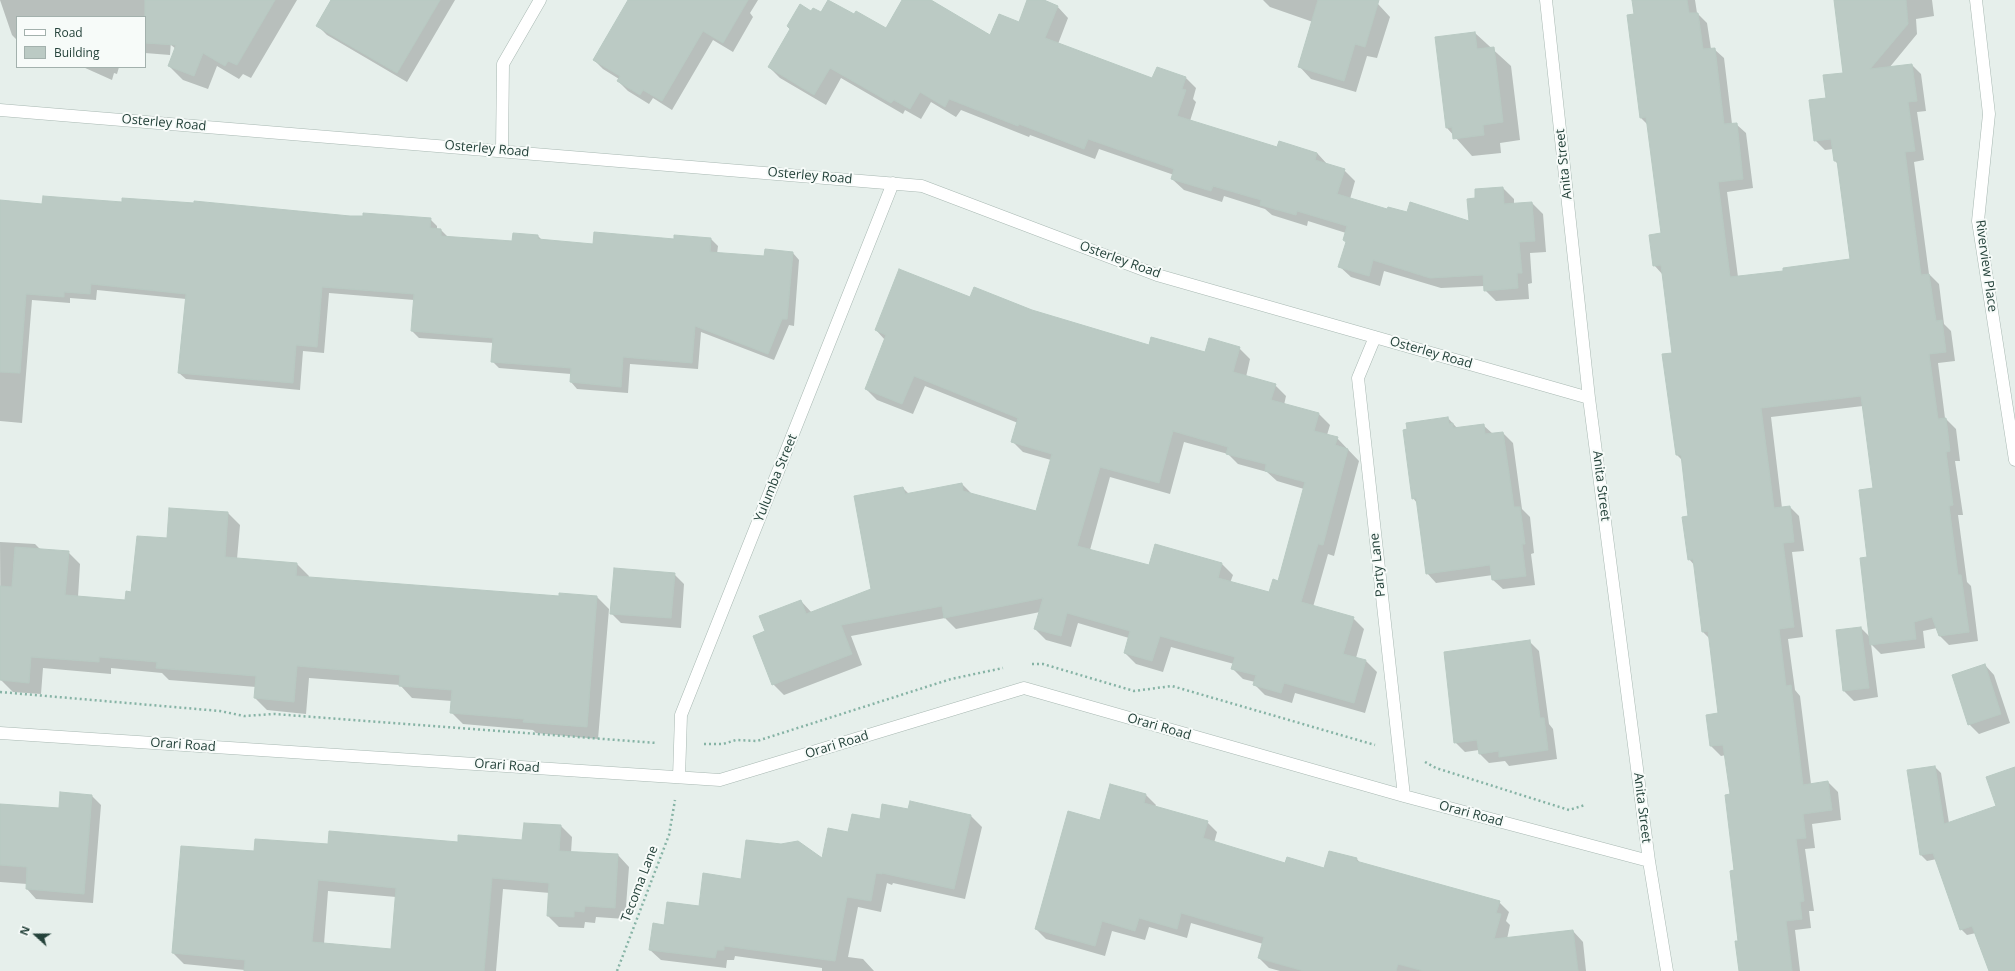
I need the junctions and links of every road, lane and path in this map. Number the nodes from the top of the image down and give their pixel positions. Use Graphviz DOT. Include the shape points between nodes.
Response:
graph roads {
  1 [pos="540,0"];
  2 [pos="1546,0"];
  3 [pos="1976,0"];
  4 [pos="0,110"];
  5 [pos="502,150"];
  6 [pos="893,183"];
  7 [pos="1375,337"];
  8 [pos="1589,398"];
  9 [pos="2015,460"];
  10 [pos="0,692"];
  11 [pos="0,732"];
  12 [pos="655,743"];
  13 [pos="1422,760"];
  14 [pos="679,778"];
  15 [pos="1404,796"];
  16 [pos="675,802"];
  17 [pos="1585,806"];
  18 [pos="1649,861"];
  19 [pos="617,971"];
  20 [pos="1667,971"];
  1 -- 5 [label="street" via="503,64"];
  2 -- 8 [label="street, Anita Street"];
  3 -- 9 [label="street, Riverview Place" via="1989,114 1978,221"];
  4 -- 5 [label="street, Osterley Road"];
  5 -- 6 [label="street, Osterley Road"];
  6 -- 7 [label="street, Osterley Road" via="922,186 1157,274"];
  6 -- 14 [label="street, Yulumba Street" via="682,715"];
  7 -- 8 [label="street, Osterley Road"];
  7 -- 15 [label="street, Party Lane" via="1358,378"];
  8 -- 18 [label="street, Anita Street"];
  10 -- 12 [label="path" via="220,711 244,716 274,714"];
  11 -- 14 [label="street, Orari Road"];
  13 -- 17 [label="path" via="1436,768 1569,810"];
  14 -- 15 [label="street, Orari Road" via="720,780 1024,688"];
  15 -- 18 [label="street, Orari Road"];
  16 -- 19 [label="path, Tecoma Lane" via="669,836"];
  18 -- 20 [label="street, Anita Street"];
}
